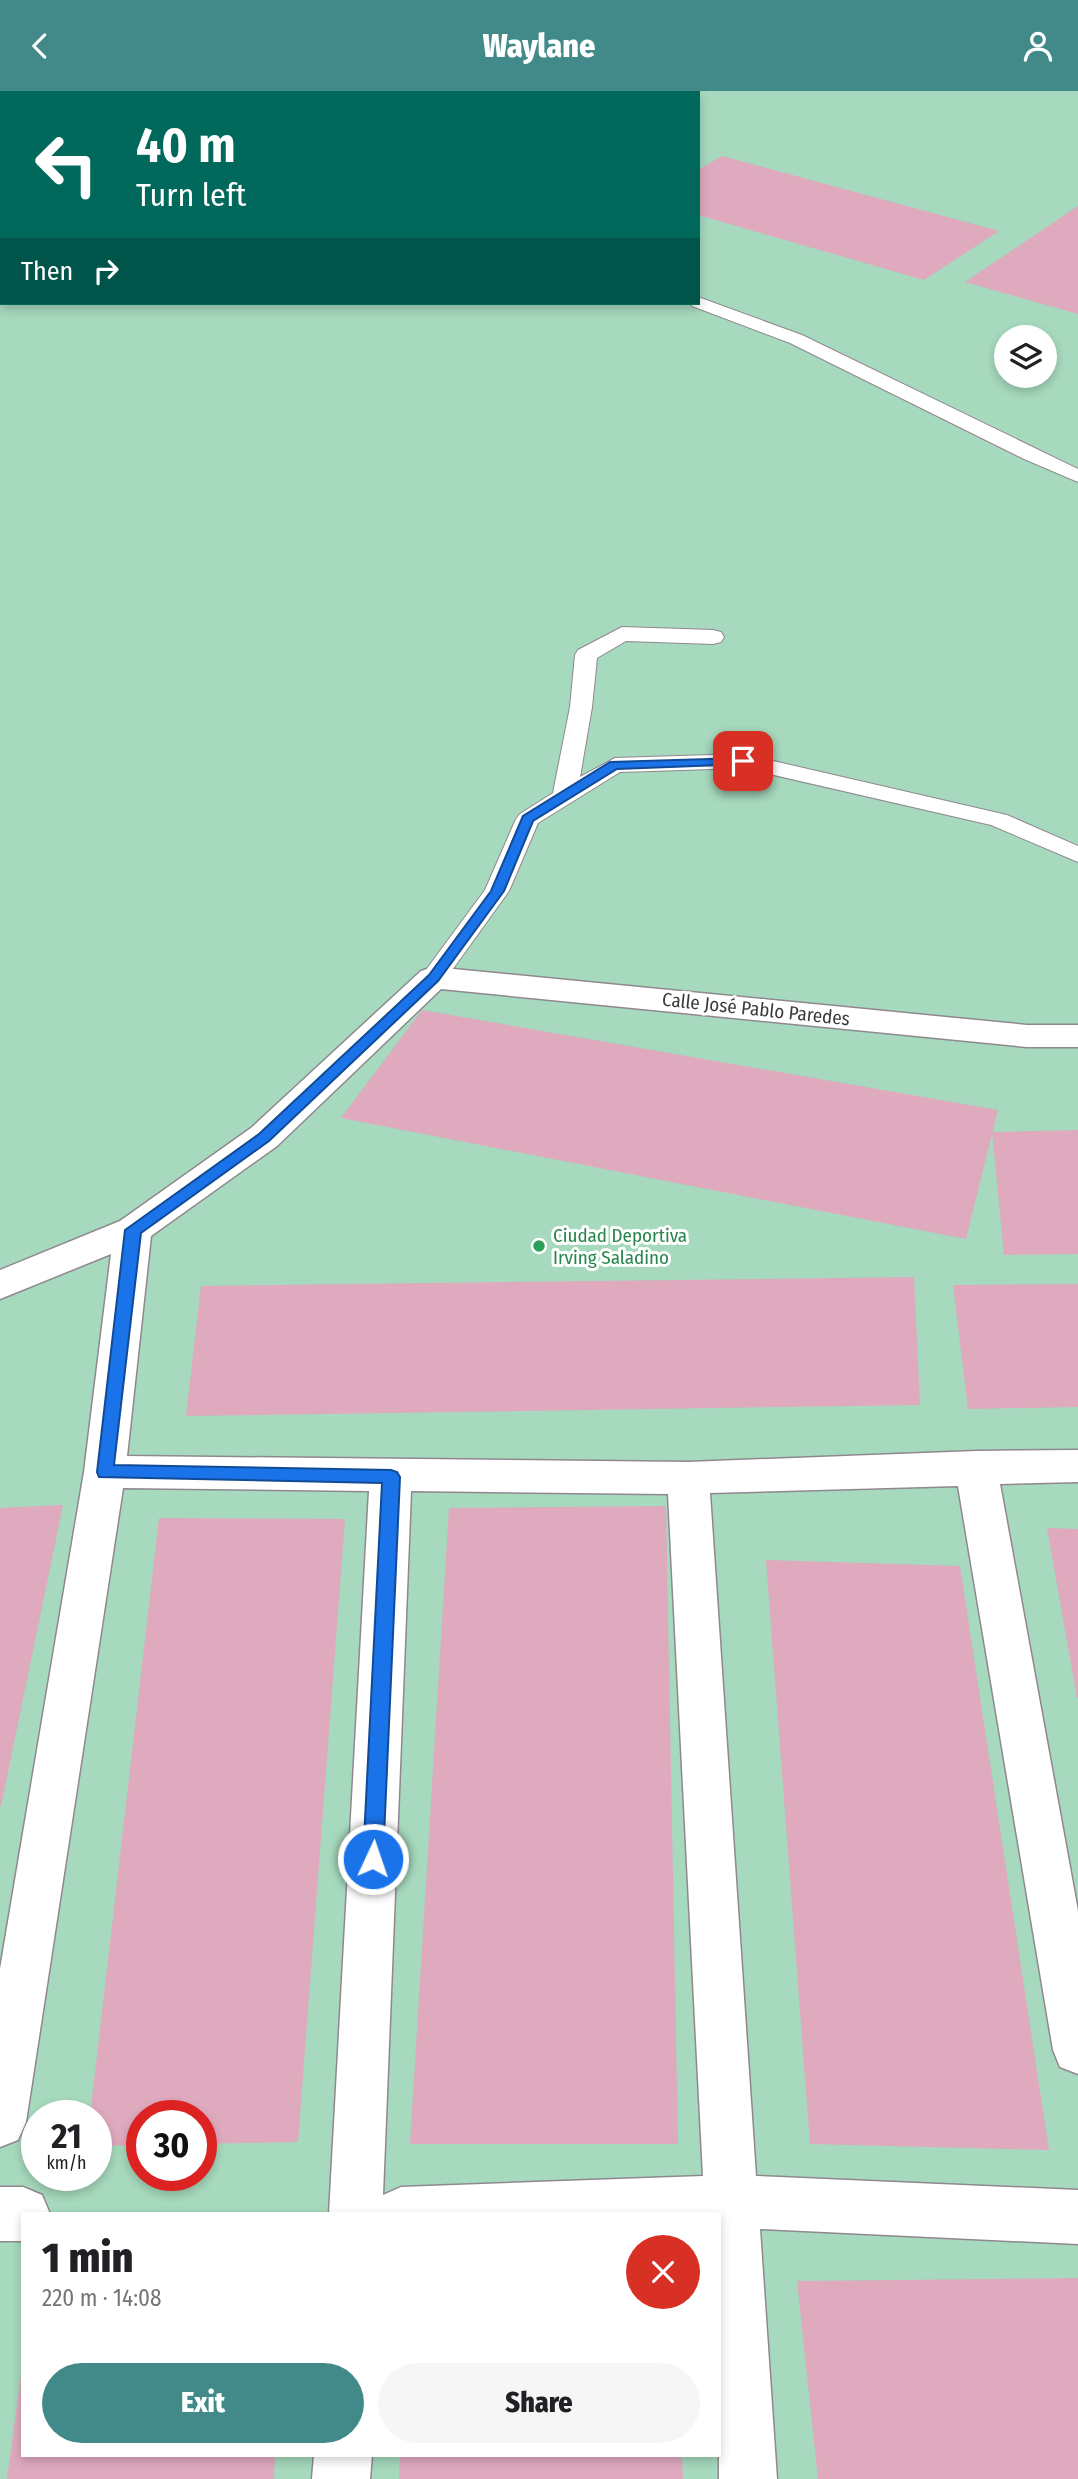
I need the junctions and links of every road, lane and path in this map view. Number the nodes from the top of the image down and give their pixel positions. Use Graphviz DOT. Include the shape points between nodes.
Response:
graph roads {
  1 [pos="700,303"];
  2 [pos="1078,476"];
  3 [pos="713,637"];
  4 [pos="564,797"];
  5 [pos="1078,855"];
  6 [pos="433,978"];
  7 [pos="1078,1036"];
  8 [pos="133,1230"];
  9 [pos="0,1285"];
  10 [pos="1078,1466"];
  11 [pos="976,1467"];
  12 [pos="105,1472"];
  13 [pos="391,1477"];
  14 [pos="688,1478"];
  15 [pos="1078,2050"];
  16 [pos="0,2122"];
  17 [pos="730,2201"];
  18 [pos="356,2212"];
  19 [pos="452,2212"];
  20 [pos="0,2214"];
  21 [pos="21,2214"];
  22 [pos="1078,2217"];
  23 [pos="343,2457"];
  24 [pos="341,2479"];
  25 [pos="748,2479"];
  1 -- 2 [label="lane" via="747,317 845,360"];
  3 -- 4 [label="lane" via="622,634 586,655"];
  4 -- 5 [label="lane" via="615,765 743,761 999,820"];
  4 -- 6 [label="lane" via="528,819 498,891"];
  6 -- 7 [label="street, Calle José Pablo Paredes" via="1027,1036"];
  6 -- 8 [label="street" via="264,1137"];
  8 -- 9 [label="street"];
  8 -- 12 [label="street"];
  10 -- 11 [label="street"];
  11 -- 14 [label="street"];
  11 -- 15 [label="street"];
  12 -- 13 [label="street"];
  12 -- 16 [label="street"];
  13 -- 14 [label="street"];
  13 -- 18 [label="street"];
  14 -- 17 [label="street"];
  17 -- 19 [label="street"];
  17 -- 22 [label="street"];
  17 -- 25 [label="street"];
  20 -- 21 [label="street"];
  23 -- 24 [label="street"];
}
